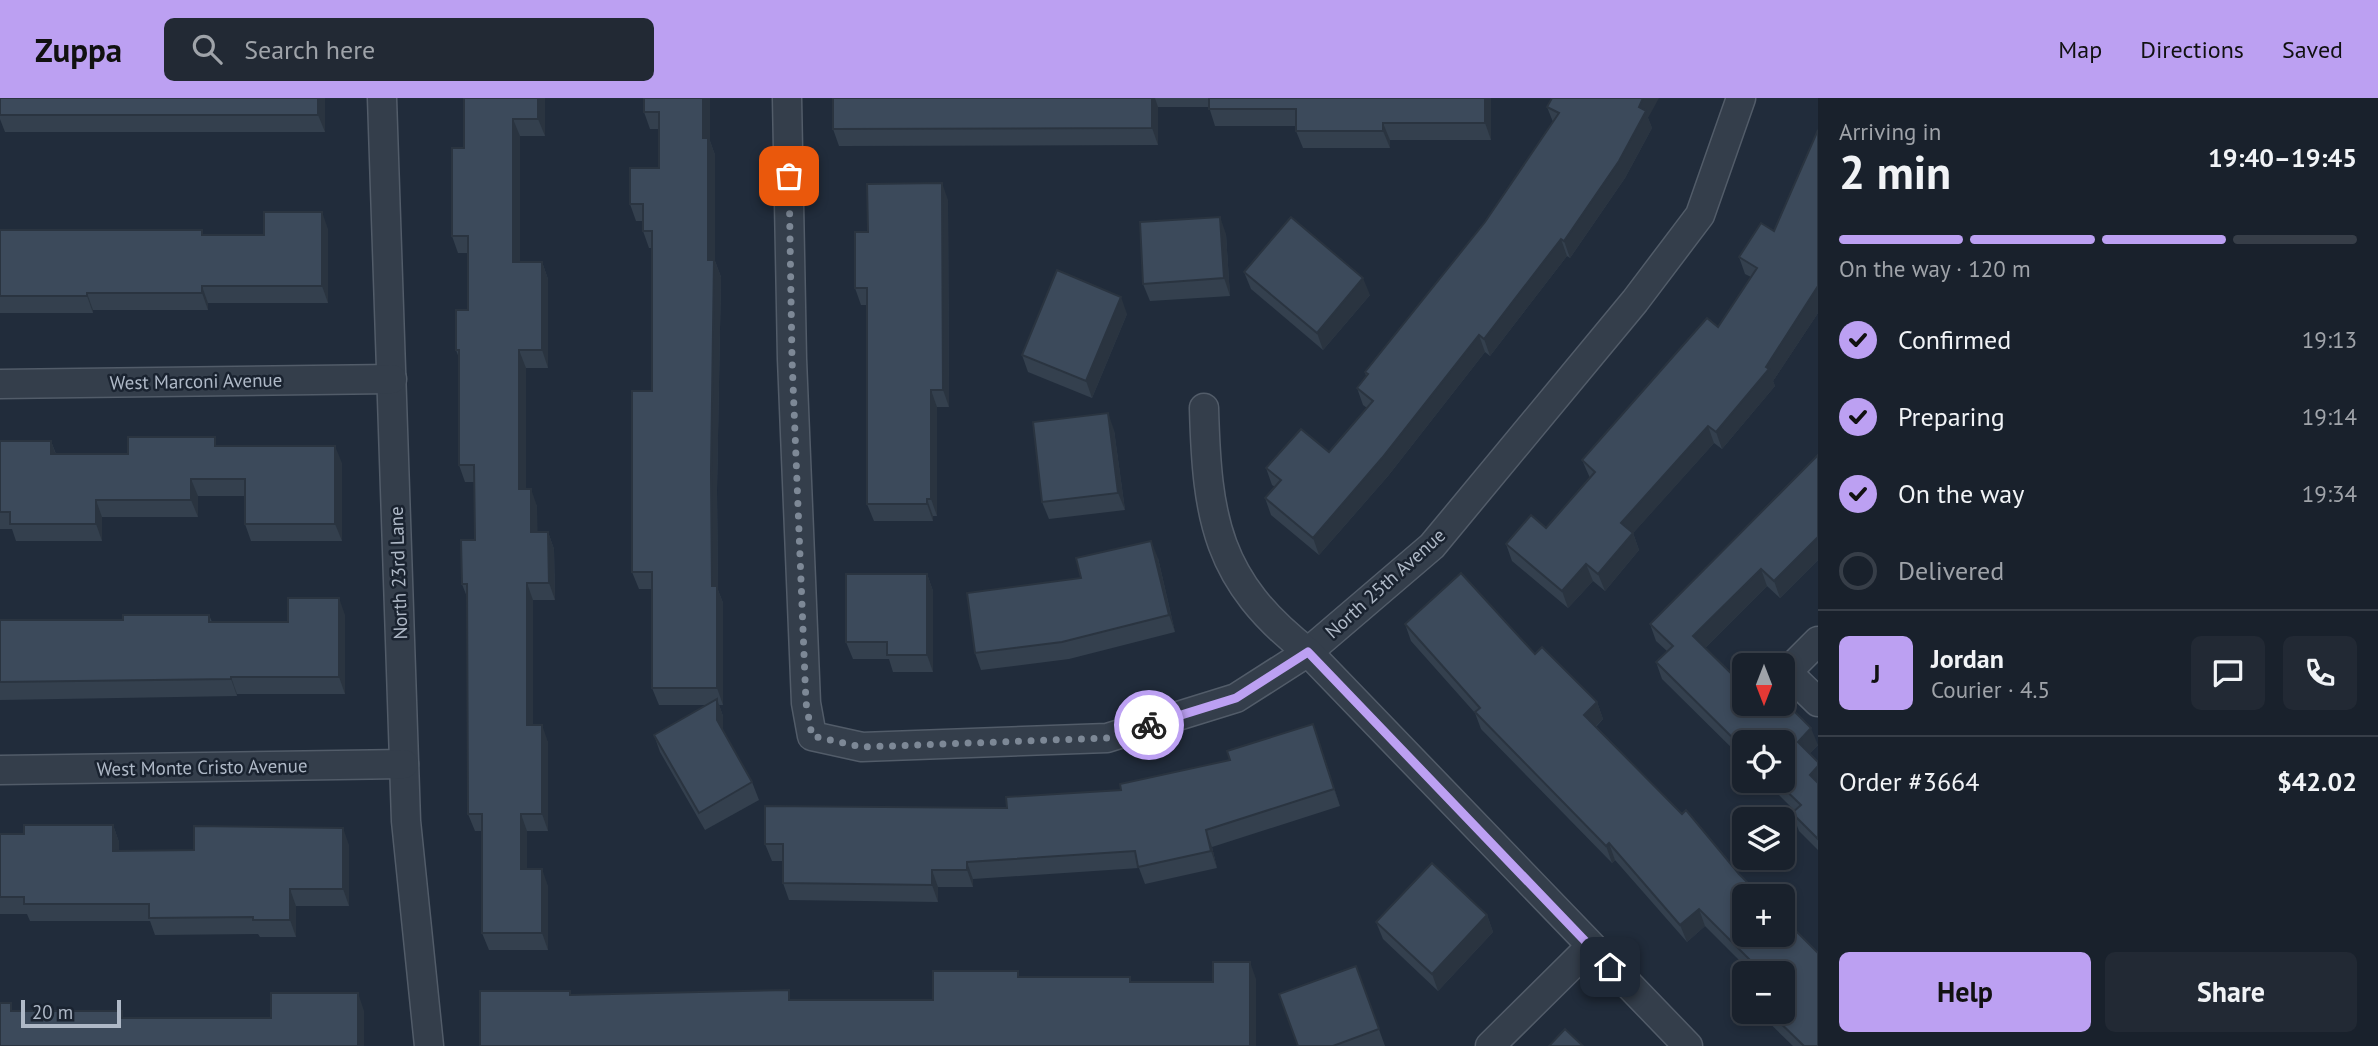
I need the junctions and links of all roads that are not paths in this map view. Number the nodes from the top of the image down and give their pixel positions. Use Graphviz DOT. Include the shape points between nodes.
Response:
graph roads {
  1 [pos="382,98"];
  2 [pos="787,98"];
  3 [pos="1741,98"];
  4 [pos="392,379"];
  5 [pos="0,384"];
  6 [pos="1204,408"];
  7 [pos="1818,641"];
  8 [pos="1308,652"];
  9 [pos="1818,702"];
  10 [pos="404,764"];
  11 [pos="0,770"];
  12 [pos="1590,947"];
  13 [pos="429,1046"];
  14 [pos="1490,1046"];
  15 [pos="1688,1046"];
  1 -- 4 [label="street, North 23rd Lane"];
  2 -- 8 [label="street" via="794,414 806,703 812,736 862,747 1107,738 1236,698"];
  3 -- 8 [label="street, North 25th Avenue" via="1700,215 1635,301 1432,546"];
  4 -- 5 [label="street, West Marconi Avenue"];
  4 -- 10 [label="street, North 23rd Lane"];
  6 -- 8 [label="street" via="1206,473 1226,559 1281,631"];
  7 -- 9 [label="street" via="1787,672"];
  8 -- 12 [label="street, North 25th Avenue"];
  10 -- 11 [label="street, West Monte Cristo Avenue"];
  10 -- 13 [label="street, North 23rd Lane"];
  12 -- 14 [label="street"];
  12 -- 15 [label="street, North 25th Avenue"];
}
